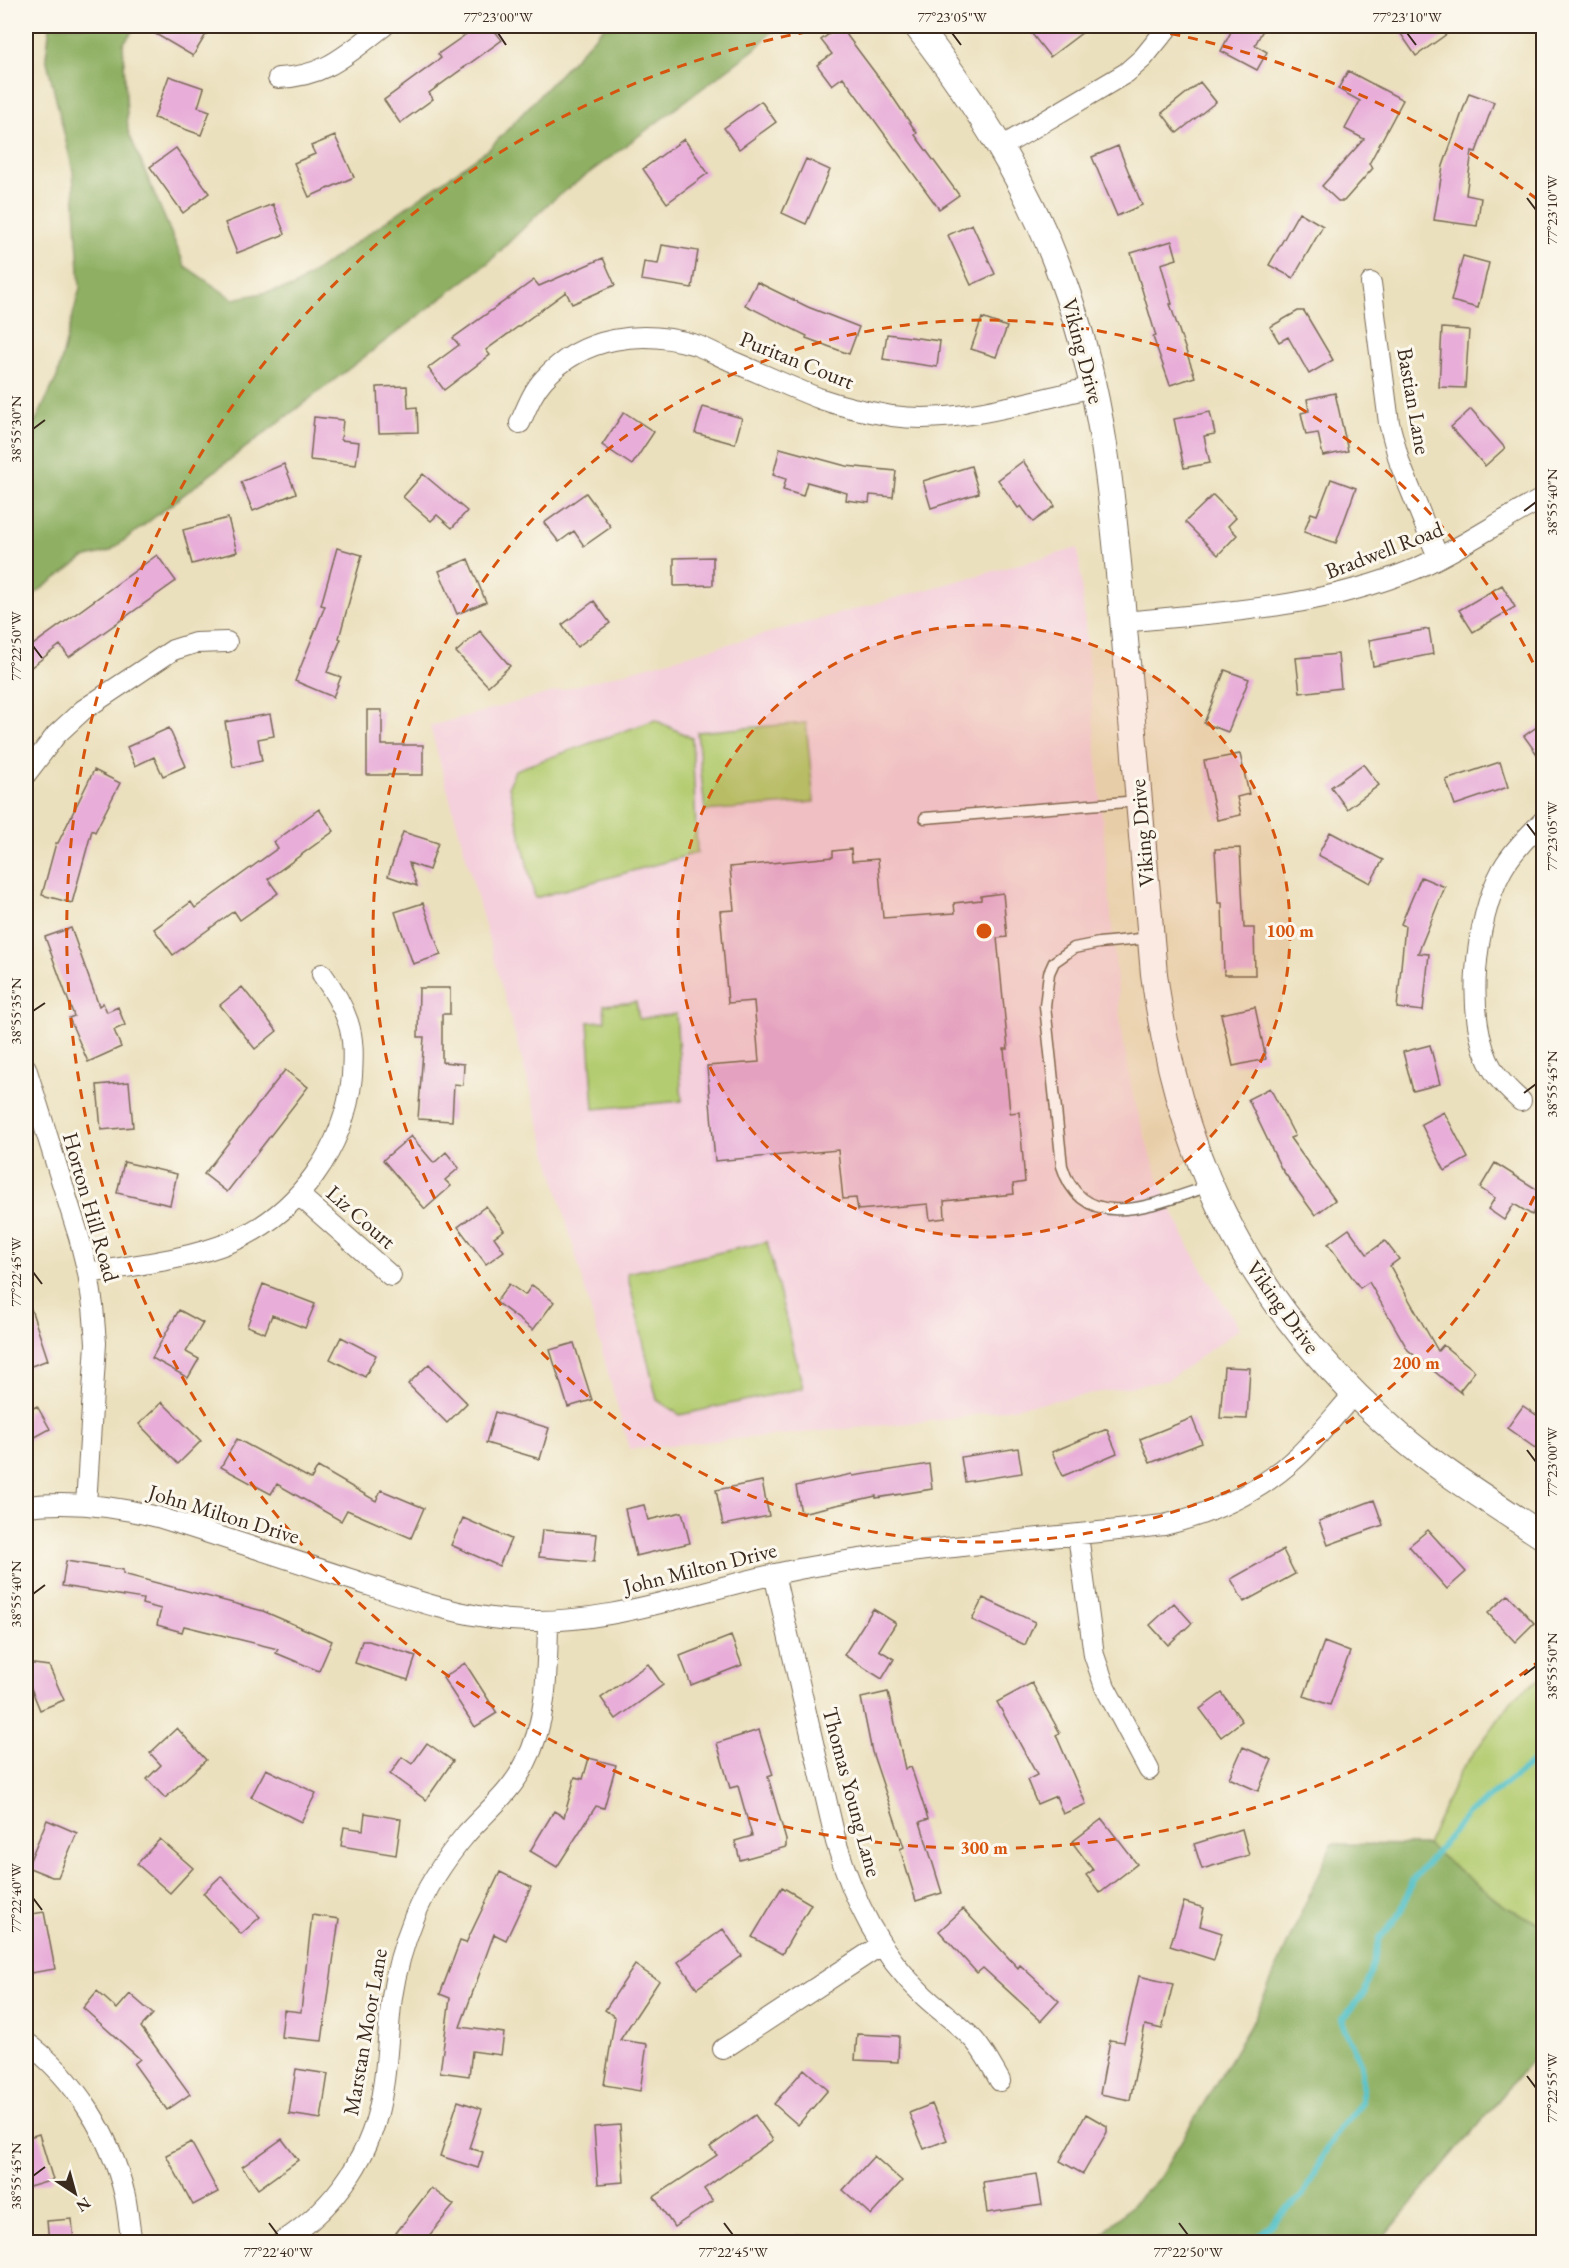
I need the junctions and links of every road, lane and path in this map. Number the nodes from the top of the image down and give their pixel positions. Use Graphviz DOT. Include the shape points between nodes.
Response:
graph roads {
  1 [pos="384,26"];
  2 [pos="917,26"];
  3 [pos="1169,26"];
  4 [pos="278,78"];
  5 [pos="1001,147"];
  6 [pos="1371,283"];
  7 [pos="1094,387"];
  8 [pos="520,423"];
  9 [pos="1544,498"];
  10 [pos="1438,557"];
  11 [pos="1123,622"];
  12 [pos="226,642"];
  13 [pos="26,774"];
  14 [pos="1139,801"];
  15 [pos="924,818"];
  16 [pos="1544,820"];
  17 [pos="1151,938"];
  18 [pos="322,974"];
  19 [pos="26,1068"];
  20 [pos="1521,1101"];
  21 [pos="1210,1186"];
  22 [pos="299,1195"];
  23 [pos="88,1273"];
  24 [pos="391,1276"];
  25 [pos="1354,1394"];
  26 [pos="86,1505"];
  27 [pos="26,1506"];
  28 [pos="1078,1535"];
  29 [pos="1544,1537"];
  30 [pos="774,1574"];
  31 [pos="548,1621"];
  32 [pos="1149,1770"];
  33 [pos="881,1945"];
  34 [pos="26,2042"];
  35 [pos="723,2049"];
  36 [pos="1000,2081"];
  37 [pos="132,2242"];
  38 [pos="282,2242"];
  1 -- 4 [label="street" via="332,66 312,74"];
  2 -- 5 [label="street, Viking Drive"];
  3 -- 5 [label="street" via="1125,73"];
  5 -- 7 [label="street, Viking Drive" via="1063,279"];
  6 -- 10 [label="street, Bastian Lane" via="1389,423 1410,494"];
  7 -- 8 [label="street, Puritan Court" via="972,414 895,416 823,399 695,345 654,337 626,337 600,342 561,363 543,380"];
  7 -- 11 [label="street, Viking Drive" via="1109,470"];
  9 -- 10 [label="street, Bradwell Road"];
  10 -- 11 [label="street, Bradwell Road" via="1373,585 1333,596 1288,605"];
  11 -- 14 [label="street, Viking Drive"];
  12 -- 13 [label="street" via="195,642 173,650 83,710 56,735"];
  14 -- 15 [label="lane"];
  14 -- 17 [label="street, Viking Drive"];
  16 -- 20 [label="street" via="1502,870 1479,941 1477,1013 1483,1048 1493,1070"];
  17 -- 21 [label="street, Viking Drive" via="1161,1026 1175,1087"];
  17 -- 21 [label="lane" via="1074,948 1054,962 1049,973 1045,1006 1062,1166 1078,1195 1104,1208 1140,1208"];
  18 -- 22 [label="street" via="338,996 349,1023 353,1060 350,1092 331,1149"];
  19 -- 23 [label="street, Horton Hill Road"];
  21 -- 25 [label="street, Viking Drive" via="1271,1297"];
  22 -- 23 [label="street" via="251,1232 231,1242 153,1262"];
  22 -- 24 [label="street, Liz Court"];
  23 -- 26 [label="street, Horton Hill Road" via="96,1343"];
  25 -- 28 [label="street, John Milton Drive" via="1298,1456 1236,1501 1164,1525"];
  25 -- 29 [label="street, Viking Drive" via="1401,1436"];
  26 -- 27 [label="street, John Milton Drive"];
  26 -- 31 [label="street, John Milton Drive" via="159,1516 432,1606 482,1617"];
  28 -- 30 [label="street, John Milton Drive" via="847,1560"];
  28 -- 32 [label="street" via="1094,1655 1105,1687"];
  30 -- 31 [label="street, John Milton Drive" via="648,1607"];
  30 -- 33 [label="street, Thomas Young Lane" via="836,1842 862,1913"];
  31 -- 38 [label="street, Marstan Moor Lane" via="546,1694 526,1763 497,1804 469,1831 435,1876 414,1916 392,1996 384,2087 369,2140 355,2169 327,2206"];
  33 -- 35 [label="street"];
  33 -- 36 [label="street, Thomas Young Lane" via="924,1995 973,2039"];
  34 -- 37 [label="street" via="63,2076 102,2133 124,2195"];
}
